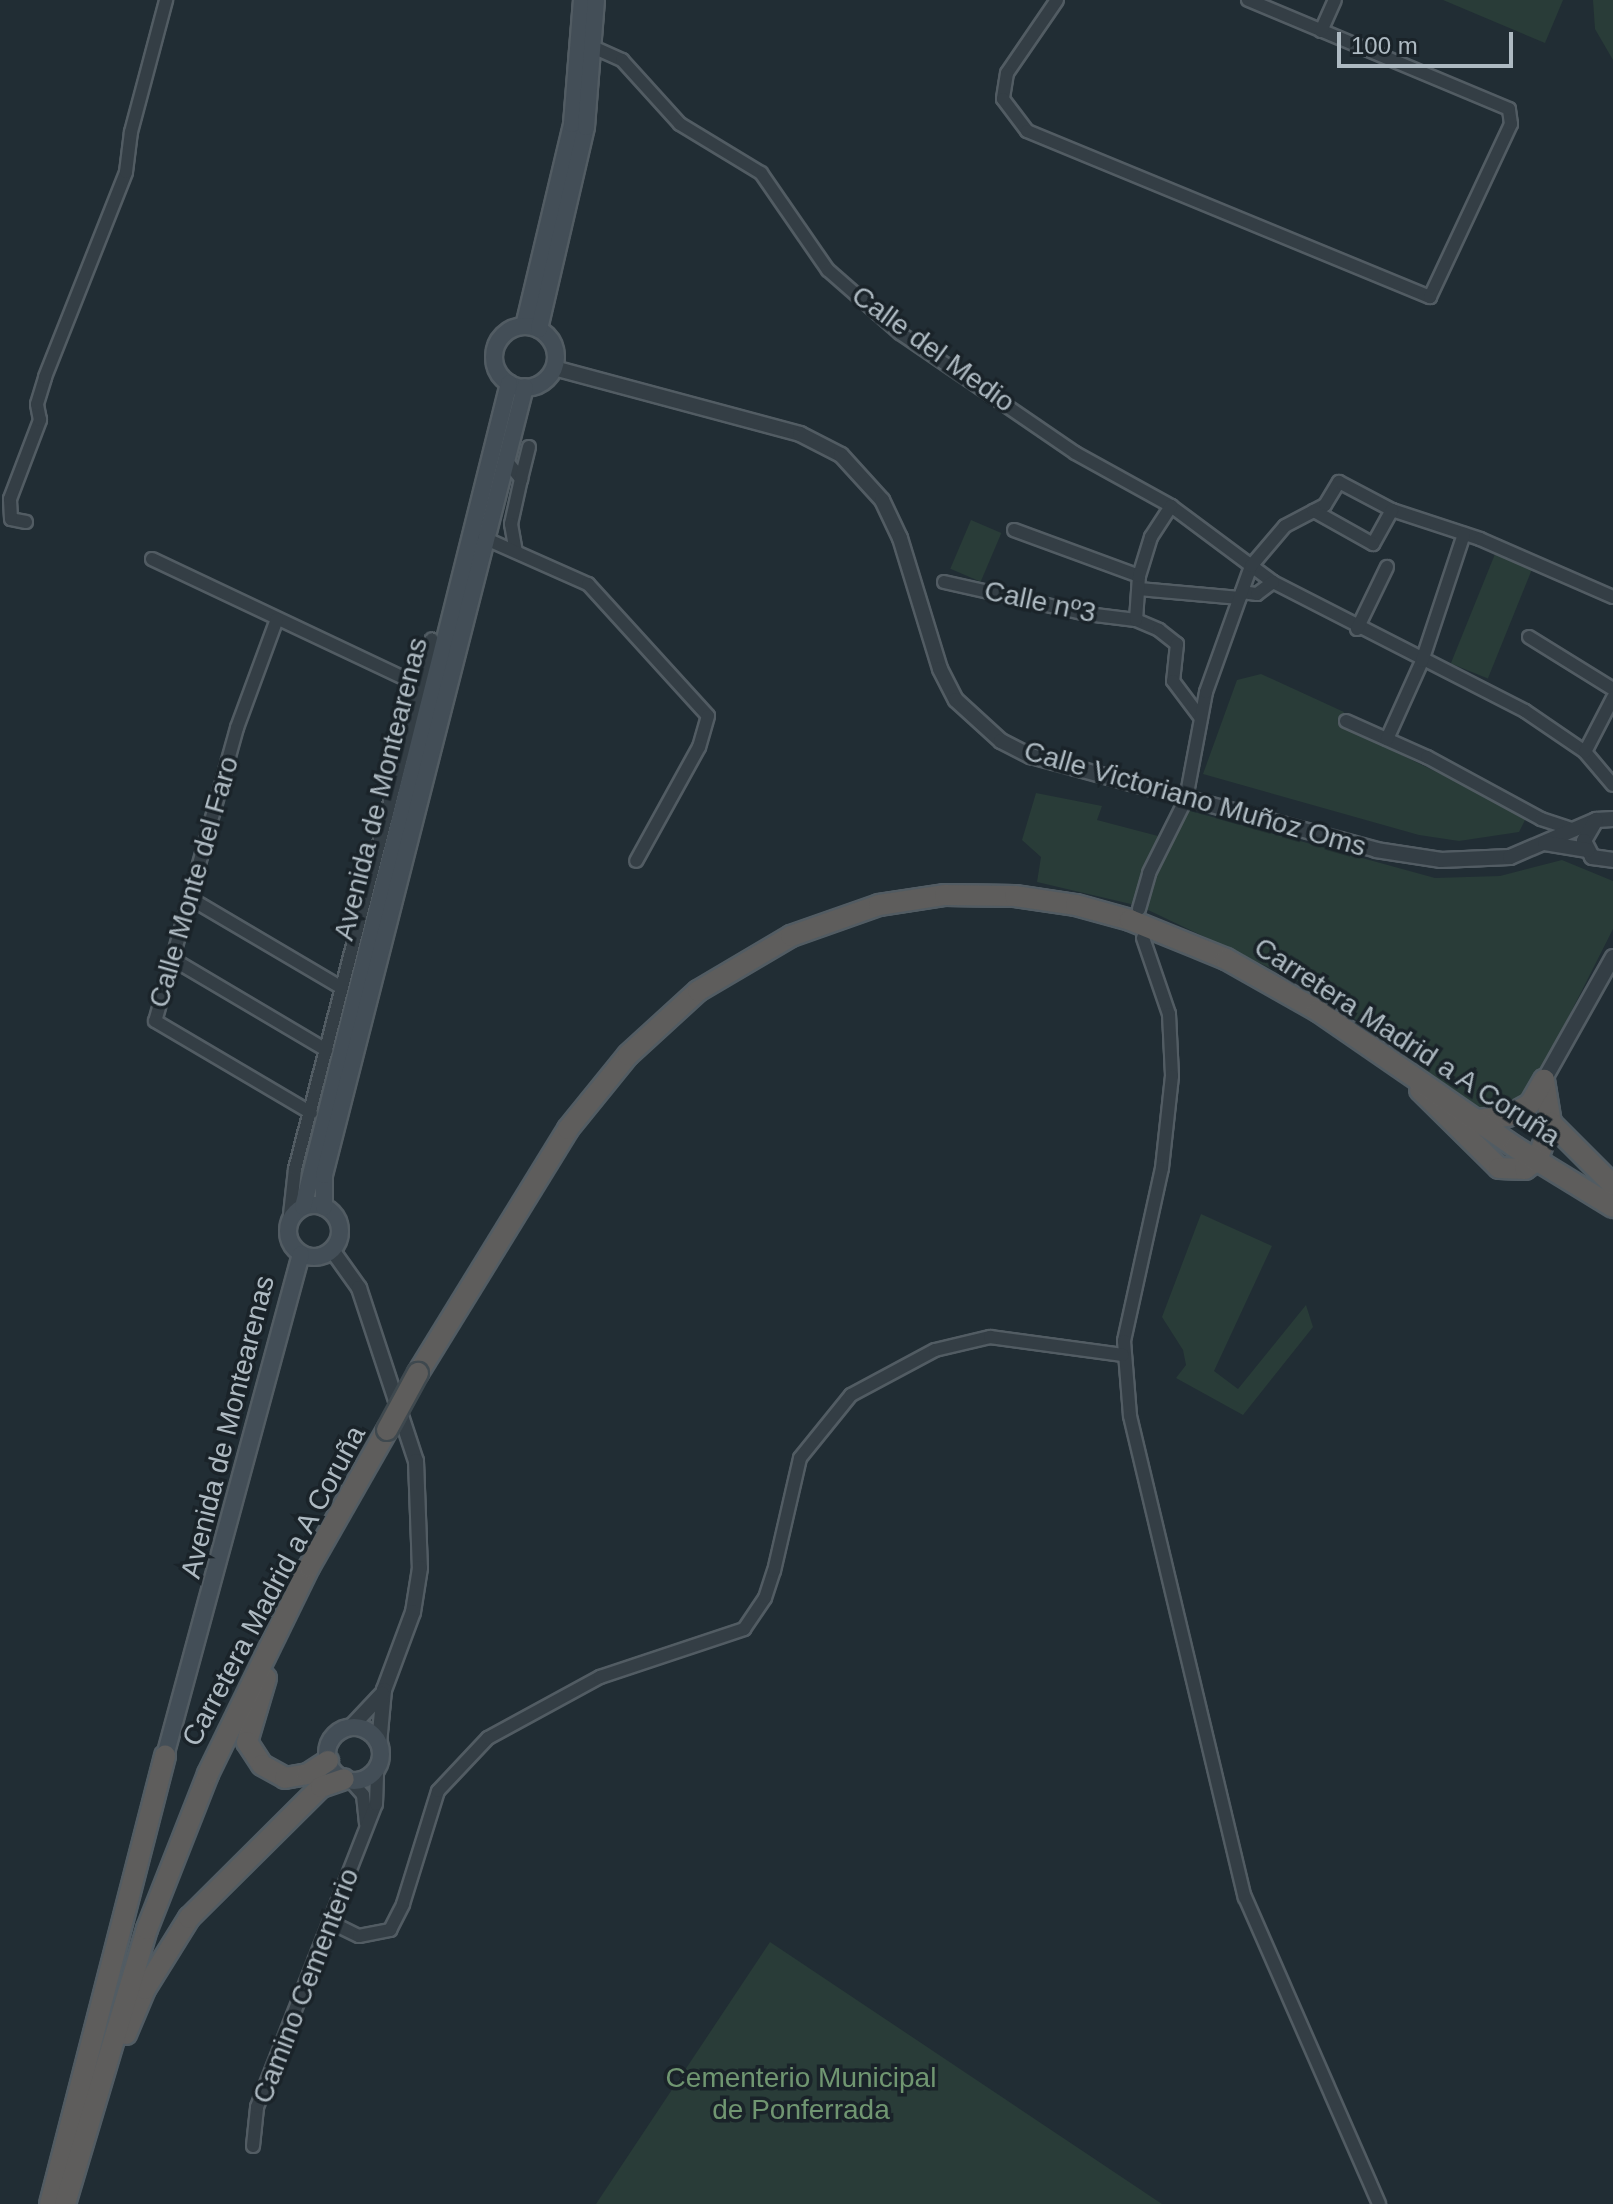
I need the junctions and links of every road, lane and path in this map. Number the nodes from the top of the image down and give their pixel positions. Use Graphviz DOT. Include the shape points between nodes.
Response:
graph roads {
  1 [pos="166,0"];
  2 [pos="582,0"];
  3 [pos="596,0"];
  4 [pos="1057,0"];
  5 [pos="1248,0"];
  6 [pos="1335,0"];
  7 [pos="1321,31"];
  8 [pos="588,48"];
  9 [pos="532,328"];
  10 [pos="554,368"];
  11 [pos="517,385"];
  12 [pos="529,447"];
  13 [pos="505,459"];
  14 [pos="521,479"];
  15 [pos="1171,506"];
  16 [pos="1392,510"];
  17 [pos="1314,511"];
  18 [pos="26,522"];
  19 [pos="511,524"];
  20 [pos="1014,530"];
  21 [pos="1464,534"];
  22 [pos="490,540"];
  23 [pos="516,552"];
  24 [pos="152,559"];
  25 [pos="1251,566"];
  26 [pos="1387,567"];
  27 [pos="944,582"];
  28 [pos="1139,582"];
  29 [pos="1273,582"];
  30 [pos="1241,595"];
  31 [pos="1613,597"];
  32 [pos="277,619"];
  33 [pos="1136,620"];
  34 [pos="1357,629"];
  35 [pos="1529,637"];
  36 [pos="432,639"];
  37 [pos="1422,661"];
  38 [pos="418,685"];
  39 [pos="1613,689"];
  40 [pos="1613,698"];
  41 [pos="1200,717"];
  42 [pos="1346,721"];
  43 [pos="1387,739"];
  44 [pos="1585,752"];
  45 [pos="1613,785"];
  46 [pos="1186,799"];
  47 [pos="1541,819"];
  48 [pos="1613,819"];
  49 [pos="1596,820"];
  50 [pos="1571,829"];
  51 [pos="1551,843"];
  52 [pos="1587,850"];
  53 [pos="636,861"];
  54 [pos="1612,861"];
  55 [pos="191,899"];
  56 [pos="1139,909"];
  57 [pos="1143,938"];
  58 [pos="1613,957"];
  59 [pos="174,960"];
  60 [pos="342,988"];
  61 [pos="326,1050"];
  62 [pos="1405,1071"];
  63 [pos="1544,1080"];
  64 [pos="1530,1104"];
  65 [pos="311,1113"];
  66 [pos="1478,1120"];
  67 [pos="1551,1123"];
  68 [pos="1515,1147"];
  69 [pos="1537,1160"];
  70 [pos="1613,1185"];
  71 [pos="303,1207"];
  72 [pos="324,1207"];
  73 [pos="1613,1207"];
  74 [pos="289,1224"];
  75 [pos="332,1250"];
  76 [pos="301,1254"];
  77 [pos="1123,1355"];
  78 [pos="331,1527"];
  79 [pos="384,1690"];
  80 [pos="350,1728"];
  81 [pos="379,1744"];
  82 [pos="165,1756"];
  83 [pos="328,1761"];
  84 [pos="377,1768"];
  85 [pos="347,1780"];
  86 [pos="366,1827"];
  87 [pos="330,1922"];
  88 [pos="253,2146"];
  89 [pos="67,2196"];
  90 [pos="50,2204"];
  91 [pos="1379,2204"];
  1 -- 18 [label="street" via="126,172 45,377 37,404 40,420 10,499 11,519"];
  2 -- 8 [label="main road"];
  3 -- 8 [label="main road"];
  4 -- 7 [label="street" via="1007,73 1003,99 1027,131 1430,297 1511,124 1509,109"];
  5 -- 7 [label="street"];
  6 -- 7 [label="street"];
  8 -- 9 [label="main road" via="581,154"];
  8 -- 15 [label="street, Calle del Medio" via="622,60 680,124 761,173 828,270 900,333 1075,453"];
  9 -- 10 [label="main road" via="554,346"];
  9 -- 11 [label="main road" via="509,331 495,351 498,370"];
  10 -- 11 [label="main road" via="539,384"];
  10 -- 46 [label="street, Calle Victoriano Muñoz Oms" via="800,434 841,455 882,500 900,538 940,669 956,700 978,725 1031,756"];
  11 -- 13 [label="main road, Avenida de Montearenas"];
  11 -- 71 [label="main road, Avenida de Montearenas"];
  12 -- 14 [label="street"];
  13 -- 14 [label="street"];
  13 -- 22 [label="main road, Avenida de Montearenas"];
  14 -- 19 [label="street"];
  15 -- 25 [label="street, Calle del Medio"];
  15 -- 28 [label="street" via="1151,537"];
  16 -- 17 [label="street" via="1339,482 1325,505"];
  16 -- 17 [label="street" via="1373,544"];
  16 -- 21 [label="street"];
  17 -- 25 [label="street" via="1285,526"];
  19 -- 22 [label="street"];
  19 -- 23 [label="street"];
  20 -- 28 [label="street"];
  21 -- 31 [label="street"];
  21 -- 37 [label="street"];
  22 -- 23 [label="street"];
  22 -- 72 [label="main road, Avenida de Montearenas" via="324,1175"];
  23 -- 53 [label="street" via="588,584 708,716 699,747"];
  24 -- 32 [label="street"];
  25 -- 29 [label="street, Calle del Medio"];
  25 -- 30 [label="street"];
  26 -- 34 [label="street"];
  27 -- 33 [label="street, Calle nº3"];
  28 -- 30 [label="street"];
  28 -- 33 [label="street"];
  29 -- 30 [label="street" via="1257,594"];
  29 -- 34 [label="street, Calle del Medio"];
  30 -- 41 [label="street"];
  32 -- 38 [label="street"];
  32 -- 55 [label="street, Calle Monte del Faro" via="237,728"];
  33 -- 41 [label="street" via="1177,644 1173,681"];
  34 -- 37 [label="street, Calle del Medio"];
  35 -- 39 [label="street"];
  36 -- 38 [label="street"];
  37 -- 43 [label="street"];
  37 -- 44 [label="street, Calle del Medio" via="1525,711"];
  38 -- 60 [label="street"];
  40 -- 44 [label="street"];
  41 -- 46 [label="street"];
  42 -- 43 [label="street"];
  43 -- 47 [label="street"];
  44 -- 45 [label="street, Calle del Medio"];
  46 -- 51 [label="street, Calle Victoriano Muñoz Oms" via="1412,857 1465,863 1510,857"];
  46 -- 56 [label="street" via="1149,873"];
  47 -- 50 [label="street"];
  47 -- 51 [label="street"];
  48 -- 49 [label="street"];
  49 -- 50 [label="street"];
  49 -- 52 [label="street" via="1585,835"];
  50 -- 51 [label="street"];
  51 -- 52 [label="street"];
  52 -- 54 [label="street" via="1599,860"];
  55 -- 59 [label="street, Calle Monte del Faro"];
  55 -- 60 [label="street"];
  57 -- 77 [label="street" via="1169,1014 1172,1076 1162,1168"];
  58 -- 63 [label="street"];
  59 -- 61 [label="street"];
  59 -- 65 [label="street, Calle Monte del Faro" via="155,1021"];
  60 -- 61 [label="street"];
  61 -- 65 [label="street"];
  62 -- 66 [label="highway, Carretera Madrid a A Coruña"];
  62 -- 69 [label="highway" via="1491,1163 1512,1171"];
  62 -- 78 [label="highway, Carretera Madrid a A Coruña, bridge" via="1318,1011 1226,959 1130,920 1015,896 945,895 879,905 791,936 698,991 628,1055 568,1129 418,1373"];
  63 -- 64 [label="highway"];
  63 -- 67 [label="highway"];
  64 -- 66 [label="highway" via="1508,1116"];
  64 -- 68 [label="highway"];
  65 -- 74 [label="street" via="287,1203"];
  66 -- 68 [label="highway, Carretera Madrid a A Coruña"];
  67 -- 69 [label="highway"];
  67 -- 70 [label="highway"];
  68 -- 69 [label="highway, Carretera Madrid a A Coruña"];
  69 -- 73 [label="highway, Carretera Madrid a A Coruña"];
  71 -- 72 [label="main road"];
  71 -- 74 [label="main road"];
  72 -- 75 [label="main road" via="339,1223"];
  74 -- 76 [label="main road" via="289,1241"];
  75 -- 76 [label="main road" via="321,1257"];
  75 -- 79 [label="street, Carretera Madrid a A Coruña" via="359,1288 416,1461 420,1568 413,1612"];
  76 -- 82 [label="main road, Avenida de Montearenas"];
  77 -- 87 [label="street" via="990,1337 935,1350 851,1395 800,1458 774,1571 765,1598 744,1629 588,1682 488,1738 438,1791 390,1930 359,1936"];
  77 -- 91 [label="street" via="1130,1416 1176,1623 1245,1897"];
  78 -- 83 [label="highway" via="251,1715 247,1742 262,1765 285,1778 308,1774"];
  78 -- 89 [label="highway, Carretera Madrid a A Coruña" via="241,1701 176,1853 126,1995"];
  79 -- 80 [label="street, Carretera Madrid a A Coruña"];
  79 -- 81 [label="street, Carretera Madrid a A Coruña"];
  80 -- 81 [label="main road" via="371,1733"];
  80 -- 83 [label="main road" via="329,1743"];
  81 -- 84 [label="main road"];
  82 -- 90 [label="highway"];
  83 -- 85 [label="main road"];
  84 -- 85 [label="main road"];
  84 -- 86 [label="street, Camino Cementerio" via="376,1804"];
  85 -- 86 [label="street" via="363,1795"];
  85 -- 89 [label="highway" via="321,1787 189,1918 145,1989"];
  86 -- 87 [label="street, Camino Cementerio"];
  87 -- 88 [label="street, Camino Cementerio" via="257,2107"];
}
